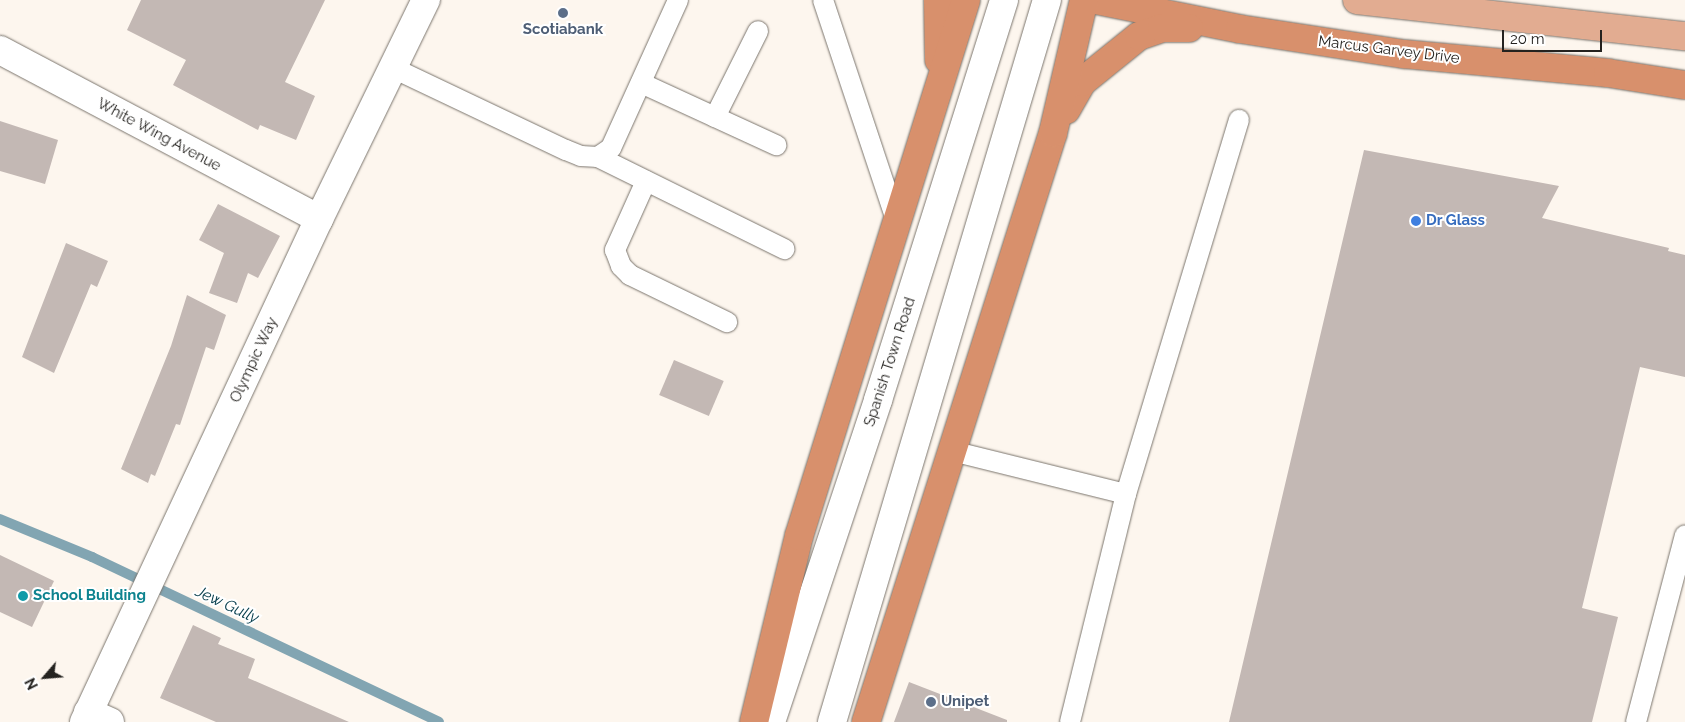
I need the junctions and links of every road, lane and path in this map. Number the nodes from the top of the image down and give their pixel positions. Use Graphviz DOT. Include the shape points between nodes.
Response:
graph roads {
  1 [pos="426,0"];
  2 [pos="678,0"];
  3 [pos="823,0"];
  4 [pos="938,0"];
  5 [pos="966,0"];
  6 [pos="1004,0"];
  7 [pos="1047,0"];
  8 [pos="1084,0"];
  9 [pos="1096,0"];
  10 [pos="1357,0"];
  11 [pos="1240,29"];
  12 [pos="758,31"];
  13 [pos="1685,36"];
  14 [pos="0,50"];
  15 [pos="393,68"];
  16 [pos="641,83"];
  17 [pos="1685,85"];
  18 [pos="715,117"];
  19 [pos="1239,120"];
  20 [pos="1052,133"];
  21 [pos="922,142"];
  22 [pos="776,145"];
  23 [pos="598,157"];
  24 [pos="646,181"];
  25 [pos="319,219"];
  26 [pos="897,224"];
  27 [pos="784,249"];
  28 [pos="728,322"];
  29 [pos="952,451"];
  30 [pos="1126,494"];
  31 [pos="1685,535"];
  32 [pos="94,719"];
  33 [pos="754,722"];
  34 [pos="771,722"];
  35 [pos="832,722"];
  36 [pos="866,722"];
  37 [pos="1070,722"];
  38 [pos="1636,722"];
  1 -- 15 [label="main road, Olympic Way"];
  2 -- 16 [label="lane"];
  3 -- 26 [label="lane"];
  4 -- 21 [label="highway" via="940,55"];
  5 -- 21 [label="highway"];
  6 -- 34 [label="main road, Spanish Town Road" via="878,400"];
  7 -- 35 [label="main road"];
  8 -- 20 [label="highway"];
  9 -- 11 [label="highway, Marcus Garvey Drive"];
  10 -- 13 [label="main road"];
  11 -- 17 [label="highway, Marcus Garvey Drive" via="1404,54 1608,73"];
  11 -- 20 [label="highway" via="1162,28 1138,36 1082,82"];
  12 -- 18 [label="lane"];
  14 -- 25 [label="main road, White Wing Avenue"];
  15 -- 23 [label="lane" via="566,150 581,156"];
  15 -- 25 [label="main road, Olympic Way"];
  16 -- 18 [label="lane"];
  16 -- 23 [label="lane" via="611,148"];
  18 -- 22 [label="lane"];
  19 -- 30 [label="lane"];
  20 -- 29 [label="highway"];
  21 -- 26 [label="highway"];
  23 -- 24 [label="lane"];
  24 -- 27 [label="lane"];
  24 -- 28 [label="lane" via="615,250 621,266 630,275"];
  25 -- 32 [label="main road, Olympic Way" via="136,610"];
  26 -- 33 [label="highway" via="799,536"];
  29 -- 30 [label="lane"];
  29 -- 36 [label="highway"];
  30 -- 37 [label="lane"];
  31 -- 38 [label="lane"];
}
